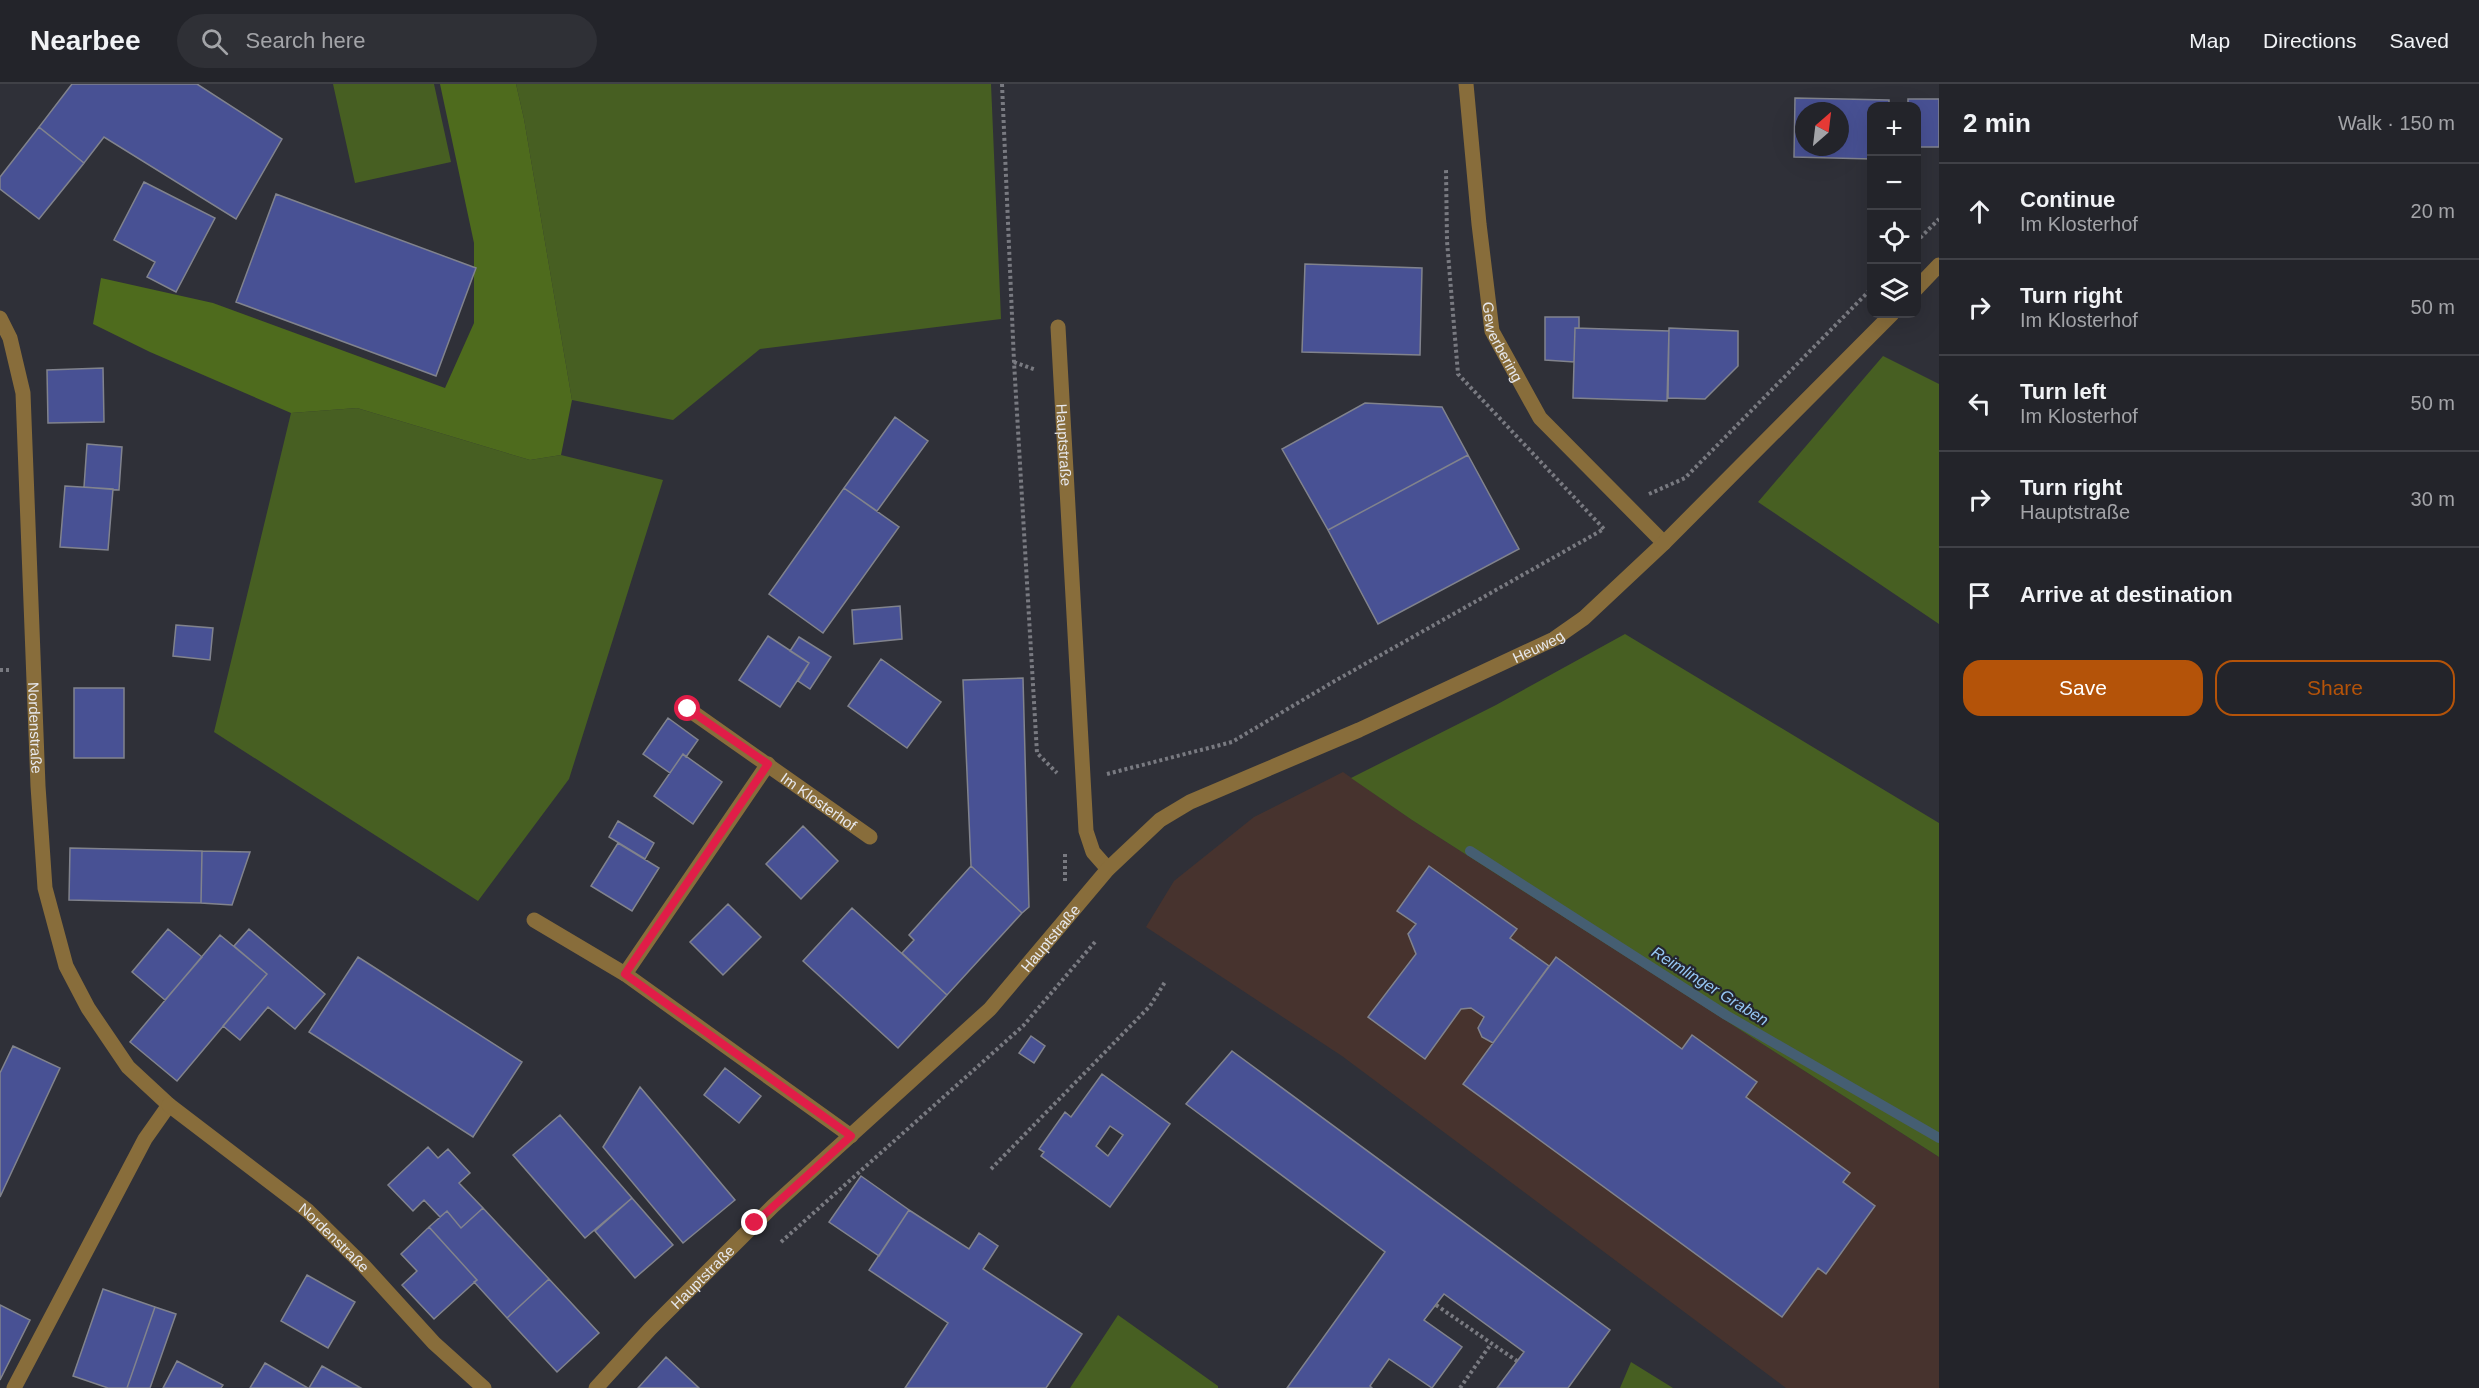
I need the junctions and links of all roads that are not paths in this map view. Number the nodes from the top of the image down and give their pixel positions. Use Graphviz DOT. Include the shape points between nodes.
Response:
graph roads {
  1 [pos="1466,84"];
  2 [pos="1939,266"];
  3 [pos="1921,285"];
  4 [pos="0,318"];
  5 [pos="1888,318"];
  6 [pos="1058,327"];
  7 [pos="1664,543"];
  8 [pos="688,709"];
  9 [pos="768,764"];
  10 [pos="870,837"];
  11 [pos="1108,869"];
  12 [pos="534,920"];
  13 [pos="625,974"];
  14 [pos="169,1105"];
  15 [pos="851,1136"];
  16 [pos="14,1388"];
  17 [pos="484,1388"];
  18 [pos="596,1388"];
  1 -- 7 [label="street, Gewerbering" via="1492,331 1540,418"];
  2 -- 3 [label="street"];
  4 -- 14 [label="street, Nordenstraße" via="10,338 23,393 45,888 66,966 88,1008 128,1067"];
  5 -- 7 [label="street, Heuweg"];
  6 -- 11 [label="street, Hauptstraße" via="1086,831 1093,852"];
  7 -- 11 [label="street, Heuweg" via="1584,618 1554,639 1359,730 1190,802 1160,820"];
  8 -- 9 [label="street, Im Klosterhof"];
  9 -- 10 [label="street, Im Klosterhof"];
  9 -- 13 [label="street, Im Klosterhof"];
  11 -- 15 [label="street, Hauptstraße" via="990,1009"];
  12 -- 13 [label="street"];
  13 -- 15 [label="street"];
  14 -- 16 [label="street" via="145,1139"];
  14 -- 17 [label="street, Nordenstraße" via="308,1211 434,1343"];
  15 -- 18 [label="street, Hauptstraße" via="755,1223"];
}
